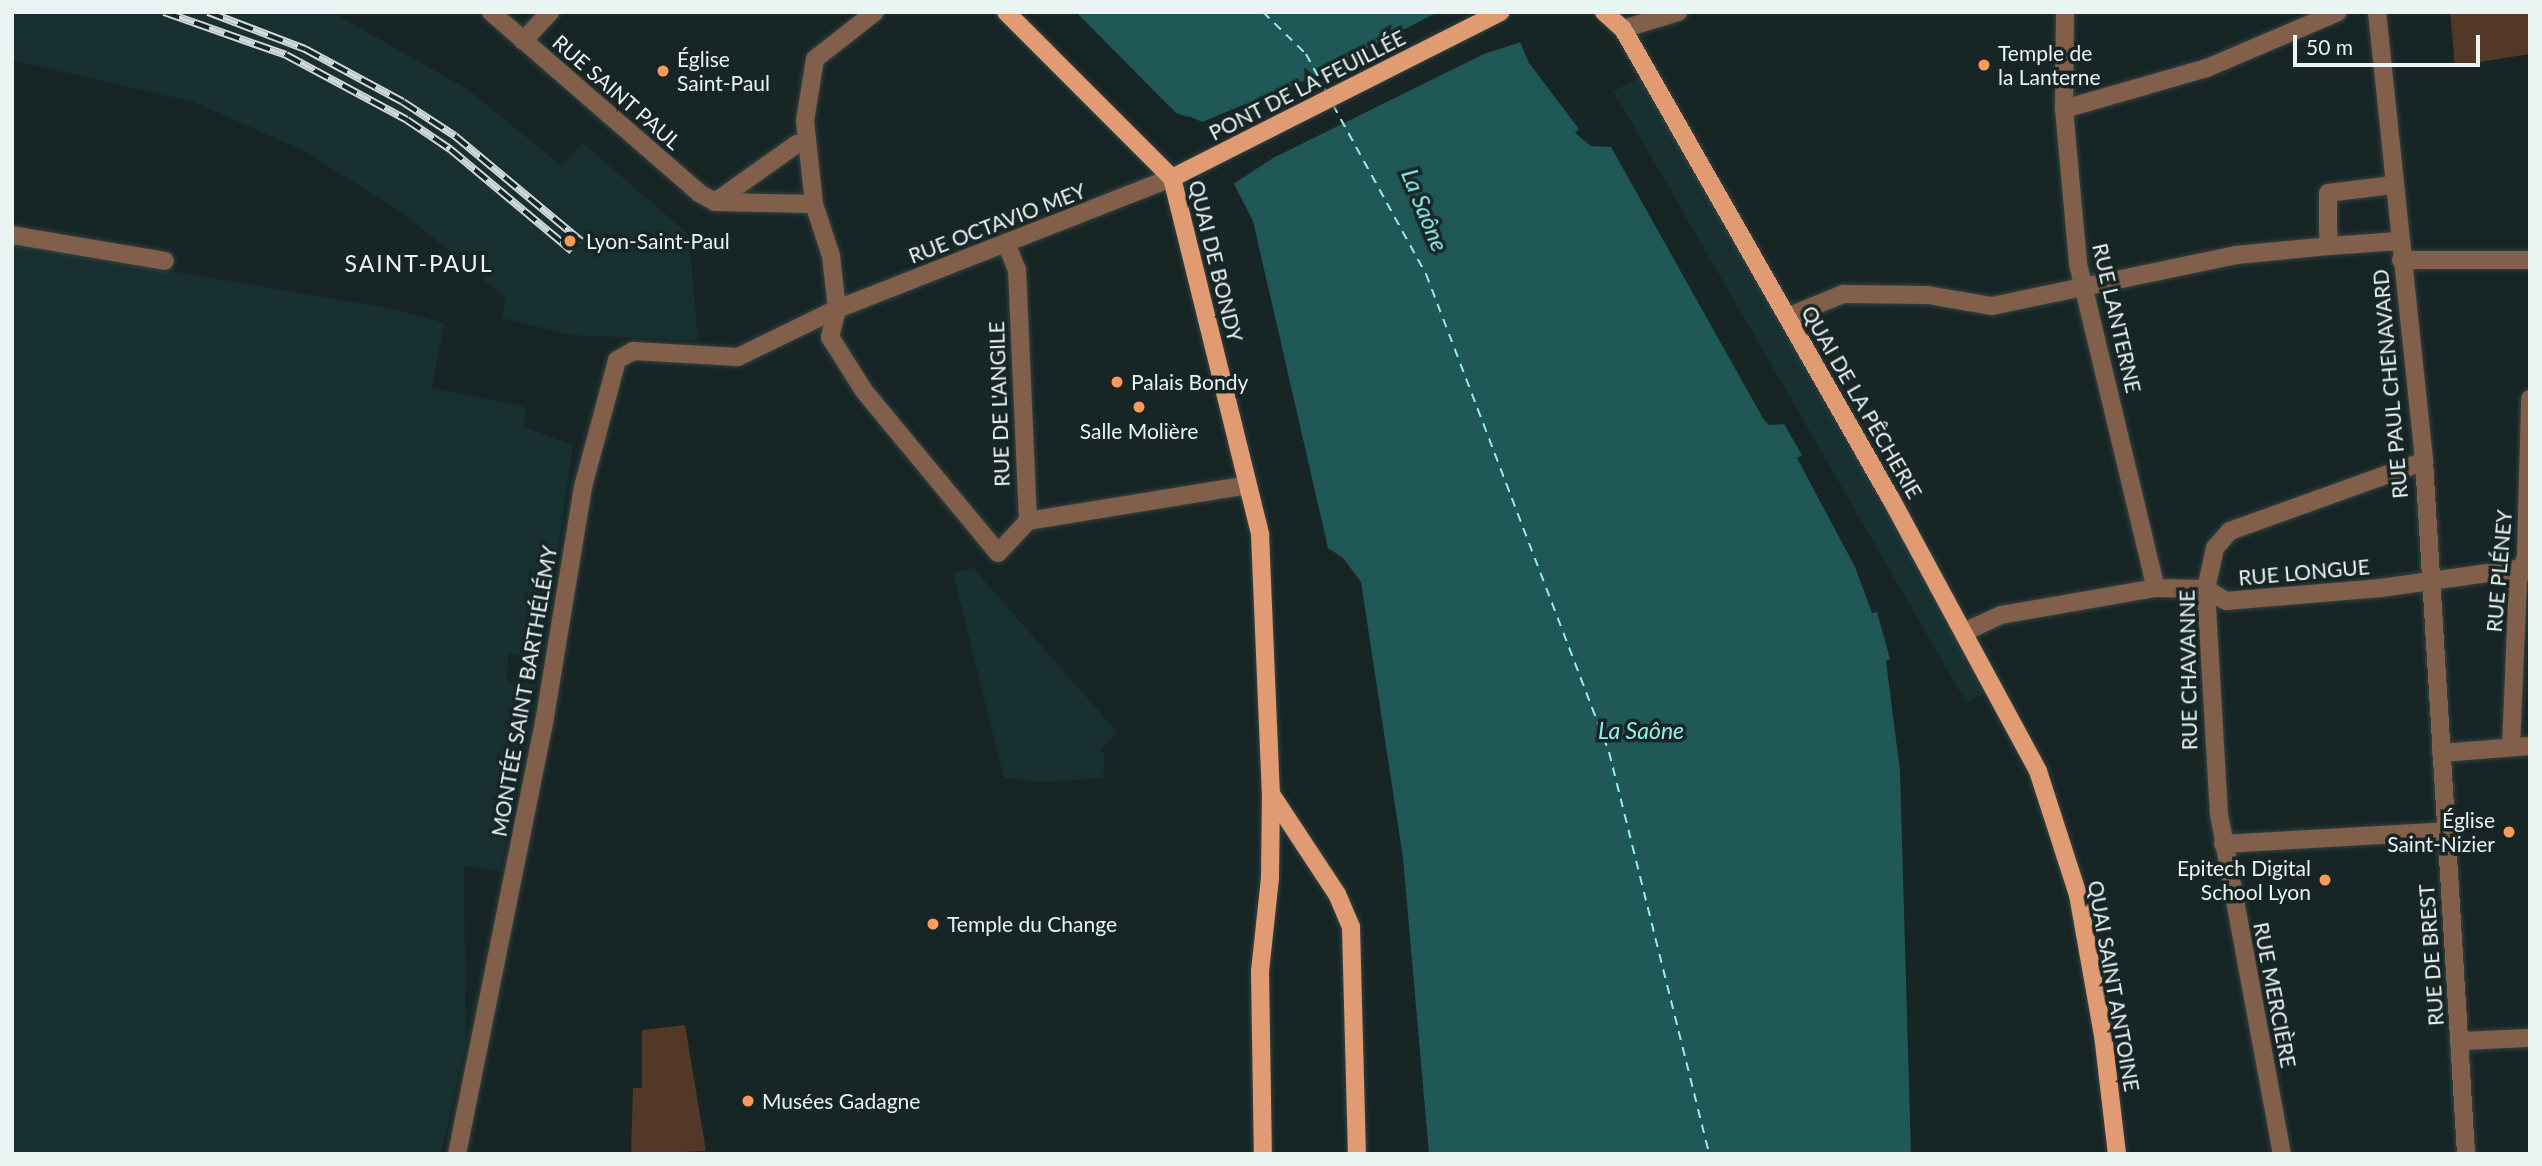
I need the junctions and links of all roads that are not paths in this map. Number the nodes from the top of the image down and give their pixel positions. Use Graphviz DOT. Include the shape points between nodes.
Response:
graph roads {
  1 [pos="491,12"];
  2 [pos="550,12"];
  3 [pos="875,12"];
  4 [pos="1006,12"];
  5 [pos="1500,12"];
  6 [pos="1604,12"];
  7 [pos="1678,12"];
  8 [pos="2065,12"];
  9 [pos="2339,12"];
  10 [pos="2377,12"];
  11 [pos="1623,29"];
  12 [pos="523,41"];
  13 [pos="2064,109"];
  14 [pos="807,144"];
  15 [pos="1172,178"];
  16 [pos="2393,185"];
  17 [pos="715,202"];
  18 [pos="814,204"];
  19 [pos="12,235"];
  20 [pos="2399,240"];
  21 [pos="1006,243"];
  22 [pos="2329,246"];
  23 [pos="2401,260"];
  24 [pos="2530,260"];
  25 [pos="165,261"];
  26 [pos="2083,287"];
  27 [pos="837,309"];
  28 [pos="1787,317"];
  29 [pos="738,357"];
  30 [pos="2530,399"];
  31 [pos="2424,461"];
  32 [pos="1248,485"];
  33 [pos="1028,521"];
  34 [pos="2527,568"];
  35 [pos="2429,579"];
  36 [pos="2156,587"];
  37 [pos="2206,589"];
  38 [pos="1964,632"];
  39 [pos="2530,746"];
  40 [pos="2511,747"];
  41 [pos="2441,752"];
  42 [pos="1271,794"];
  43 [pos="2057,827"];
  44 [pos="2446,831"];
  45 [pos="2223,844"];
  46 [pos="2530,1038"];
  47 [pos="2460,1041"];
  48 [pos="457,1154"];
  49 [pos="1263,1154"];
  50 [pos="1357,1154"];
  51 [pos="2117,1154"];
  52 [pos="2282,1154"];
  53 [pos="2466,1154"];
  1 -- 12 [label="street, RUE SAINT PAUL"];
  2 -- 12 [label="street"];
  3 -- 14 [label="street" via="815,59 805,121"];
  4 -- 15 [label="main road, QUAI DE BONDY"];
  5 -- 15 [label="main road, PONT DE LA FEUILLÉE"];
  6 -- 11 [label="main road, QUAI DE LA PÊCHERIE"];
  7 -- 11 [label="street"];
  8 -- 13 [label="street, RUE LANTERNE"];
  9 -- 13 [label="street" via="2207,68"];
  10 -- 16 [label="street, RUE PAUL CHENAVARD"];
  11 -- 28 [label="main road, QUAI DE LA PÊCHERIE"];
  12 -- 17 [label="street, RUE SAINT PAUL"];
  13 -- 26 [label="street, RUE LANTERNE"];
  14 -- 17 [label="street" via="797,144"];
  14 -- 18 [label="street"];
  15 -- 21 [label="street, RUE OCTAVIO MEY"];
  15 -- 32 [label="main road, QUAI DE BONDY"];
  16 -- 20 [label="street, RUE PAUL CHENAVARD"];
  16 -- 22 [label="street" via="2328,193"];
  17 -- 18 [label="street"];
  18 -- 27 [label="street" via="831,256"];
  19 -- 25 [label="street"];
  20 -- 22 [label="street"];
  20 -- 23 [label="street, RUE PAUL CHENAVARD"];
  21 -- 27 [label="street, RUE OCTAVIO MEY"];
  21 -- 33 [label="street, RUE DE L'ANGILE" via="1017,270"];
  22 -- 26 [label="street" via="2236,256"];
  23 -- 24 [label="street"];
  23 -- 31 [label="street, RUE PAUL CHENAVARD"];
  26 -- 28 [label="street" via="1992,306 1927,295 1843,294"];
  26 -- 36 [label="street, RUE LANTERNE"];
  27 -- 29 [label="street, RUE OCTAVIO MEY"];
  27 -- 33 [label="street" via="830,337 848,369 998,553"];
  28 -- 38 [label="main road, QUAI DE LA PÊCHERIE"];
  29 -- 48 [label="street, MONTÉE SAINT BARTHÉLÉMY" via="633,351 617,359 610,376 597,445 583,487 544,723"];
  30 -- 34 [label="street, RUE PLÉNEY"];
  31 -- 35 [label="street, RUE PAUL CHENAVARD"];
  31 -- 37 [label="street, RUE CHAVANNE" via="2230,531 2215,548"];
  32 -- 33 [label="street"];
  32 -- 42 [label="main road, QUAI DE BONDY" via="1265,570"];
  34 -- 35 [label="street, RUE LONGUE"];
  34 -- 40 [label="street, RUE PLÉNEY" via="2518,581"];
  35 -- 37 [label="street, RUE LONGUE" via="2225,601"];
  35 -- 41 [label="street, RUE PAUL CHENAVARD"];
  36 -- 37 [label="street, RUE LONGUE"];
  36 -- 38 [label="street, RUE LONGUE" via="2001,614"];
  37 -- 45 [label="street, RUE CHAVANNE" via="2213,768"];
  38 -- 43 [label="main road, QUAI DE LA PÊCHERIE" via="2038,771"];
  39 -- 40 [label="street"];
  40 -- 41 [label="street"];
  41 -- 44 [label="street, RUE DE BREST"];
  42 -- 49 [label="main road, QUAI DE BONDY" via="1270,878 1259,971"];
  42 -- 50 [label="main road" via="1337,894 1351,927"];
  43 -- 51 [label="main road, QUAI SAINT ANTOINE" via="2087,939"];
  44 -- 45 [label="street"];
  44 -- 47 [label="street, RUE DE BREST"];
  45 -- 52 [label="street, RUE MERCIÈRE"];
  46 -- 47 [label="street"];
  47 -- 53 [label="street, RUE DE BREST"];
}
